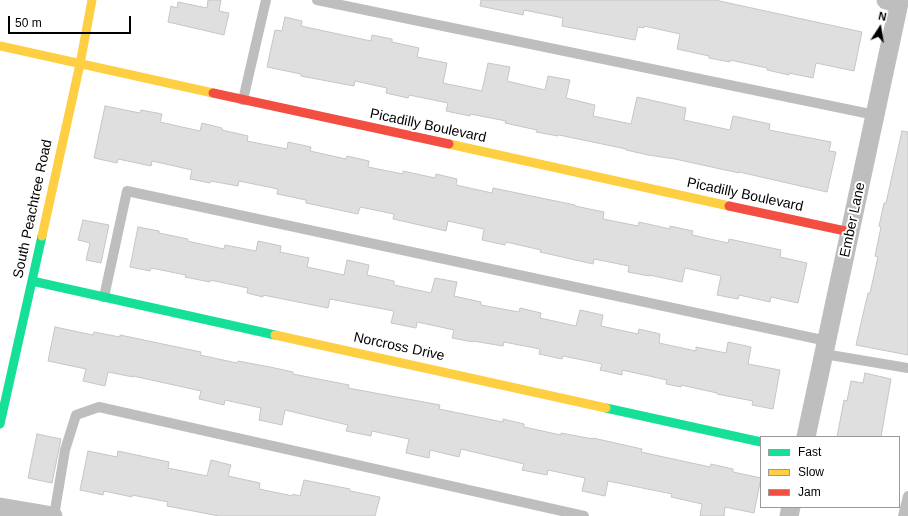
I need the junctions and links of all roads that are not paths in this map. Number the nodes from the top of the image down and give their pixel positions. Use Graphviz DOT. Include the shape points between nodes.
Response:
graph roads {
  1 [pos="92,0"];
  2 [pos="266,0"];
  3 [pos="317,0"];
  4 [pos="896,1"];
  5 [pos="0,46"];
  6 [pos="80,64"];
  7 [pos="244,100"];
  8 [pos="875,115"];
  9 [pos="850,232"];
  10 [pos="32,281"];
  11 [pos="104,297"];
  12 [pos="825,347"];
  13 [pos="908,368"];
  14 [pos="0,424"];
  15 [pos="806,436"];
  16 [pos="760,442"];
  17 [pos="908,496"];
  18 [pos="0,507"];
  19 [pos="53,516"];
  20 [pos="584,516"];
  21 [pos="903,516"];
  1 -- 6 [label="street, South Peachtree Road"];
  2 -- 7 [label="lane"];
  3 -- 8 [label="lane"];
  4 -- 8 [label="street, Ember Lane"];
  5 -- 6 [label="street, Picadilly Boulevard"];
  6 -- 7 [label="street, Picadilly Boulevard"];
  6 -- 10 [label="street, South Peachtree Road"];
  7 -- 9 [label="street, Picadilly Boulevard"];
  8 -- 9 [label="street, Ember Lane"];
  9 -- 12 [label="street, Ember Lane"];
  10 -- 11 [label="street, Norcross Drive"];
  10 -- 14 [label="street, South Peachtree Road"];
  11 -- 12 [label="lane" via="127,191"];
  11 -- 16 [label="street, Norcross Drive"];
  12 -- 13 [label="lane"];
  12 -- 15 [label="street, Ember Lane"];
  17 -- 21 [label="lane"];
  18 -- 19 [label="street"];
  19 -- 20 [label="lane" via="64,450 76,416 99,407"];
}
